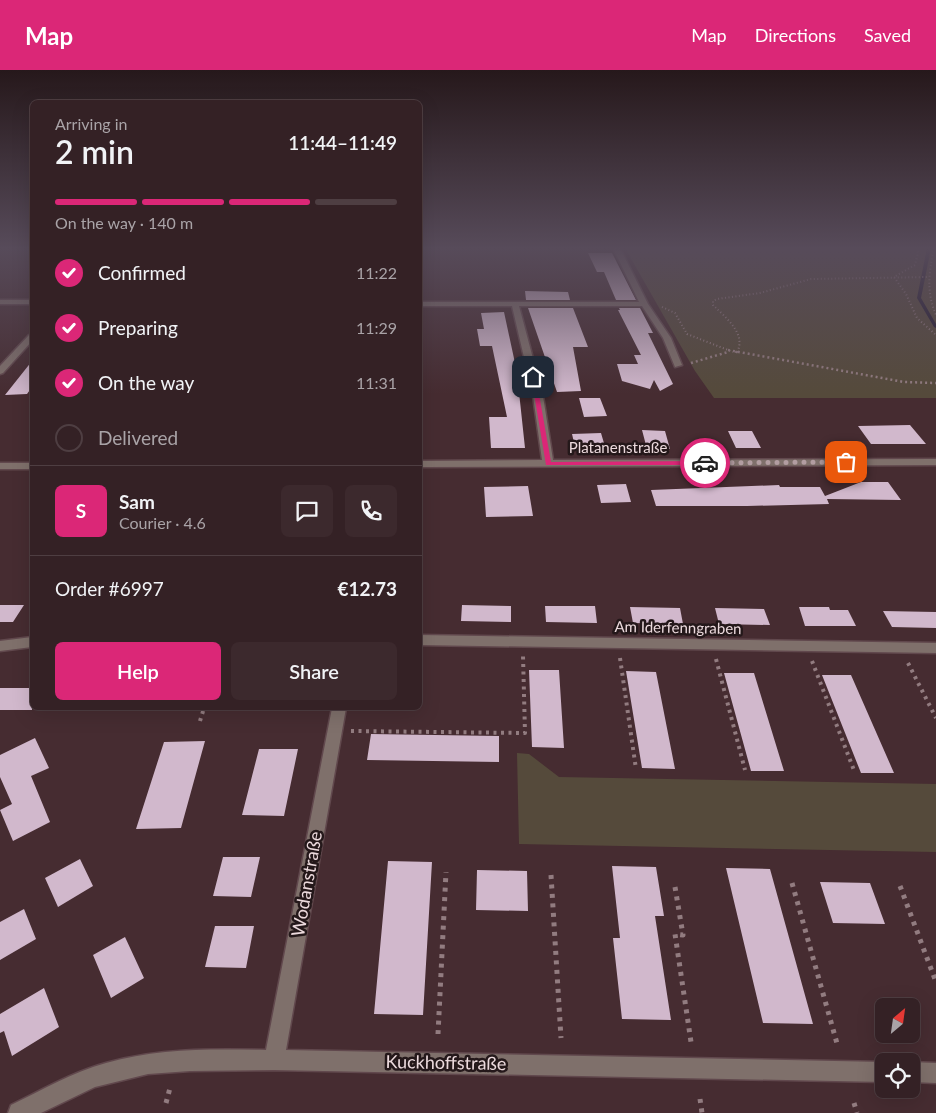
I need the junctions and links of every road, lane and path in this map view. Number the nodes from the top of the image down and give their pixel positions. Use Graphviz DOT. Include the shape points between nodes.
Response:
graph roads {
  1 [pos="640,297"];
  2 [pos="734,297"];
  3 [pos="907,297"];
  4 [pos="929,297"];
  5 [pos="0,302"];
  6 [pos="30,302"];
  7 [pos="422,304"];
  8 [pos="515,304"];
  9 [pos="644,304"];
  10 [pos="936,315"];
  11 [pos="936,335"];
  12 [pos="30,338"];
  13 [pos="729,351"];
  14 [pos="736,353"];
  15 [pos="678,365"];
  16 [pos="0,371"];
  17 [pos="936,383"];
  18 [pos="936,462"];
  19 [pos="422,464"];
  20 [pos="548,464"];
  21 [pos="0,466"];
  22 [pos="30,466"];
  23 [pos="422,640"];
  24 [pos="30,642"];
  25 [pos="0,646"];
  26 [pos="936,648"];
  27 [pos="523,652"];
  28 [pos="619,654"];
  29 [pos="714,655"];
  30 [pos="810,657"];
  31 [pos="906,658"];
  32 [pos="203,710"];
  33 [pos="339,710"];
  34 [pos="936,718"];
  35 [pos="200,721"];
  36 [pos="348,731"];
  37 [pos="636,768"];
  38 [pos="745,770"];
  39 [pos="855,772"];
  40 [pos="446,872"];
  41 [pos="551,875"];
  42 [pos="792,883"];
  43 [pos="900,886"];
  44 [pos="675,887"];
  45 [pos="936,982"];
  46 [pos="438,1034"];
  47 [pos="561,1038"];
  48 [pos="691,1042"];
  49 [pos="838,1047"];
  50 [pos="274,1060"];
  51 [pos="875,1072"];
  52 [pos="920,1072"];
  53 [pos="936,1073"];
  54 [pos="170,1088"];
  55 [pos="700,1099"];
  56 [pos="166,1103"];
  57 [pos="854,1103"];
  58 [pos="19,1113"];
  59 [pos="702,1113"];
  60 [pos="857,1113"];
  1 -- 9 [label="street"];
  2 -- 14 [label="path" via="717,299 713,305 741,340"];
  3 -- 11 [label="path" via="917,318"];
  4 -- 10 [label="path"];
  5 -- 6 [label="street"];
  7 -- 8 [label="street"];
  8 -- 9 [label="street"];
  8 -- 20 [label="street" via="538,396"];
  9 -- 13 [label="path" via="670,309 687,334"];
  9 -- 15 [label="street" via="667,338"];
  12 -- 16 [label="street"];
  13 -- 14 [label="path"];
  13 -- 15 [label="path"];
  14 -- 17 [label="path" via="904,382"];
  18 -- 20 [label="street, Platanenstraße"];
  19 -- 20 [label="street, Platanenstraße"];
  21 -- 22 [label="street"];
  23 -- 26 [label="street, Am Iderfenngraben"];
  24 -- 25 [label="street"];
  27 -- 36 [label="path" via="525,733"];
  28 -- 37 [label="path"];
  29 -- 38 [label="path"];
  30 -- 39 [label="path"];
  31 -- 34 [label="path"];
  32 -- 35 [label="path"];
  33 -- 50 [label="street, Wodanstraße"];
  40 -- 46 [label="path"];
  41 -- 47 [label="path"];
  42 -- 49 [label="path"];
  43 -- 45 [label="path"];
  44 -- 48 [label="path" via="683,935 675,934"];
  50 -- 51 [label="street, Kuckhoffstraße"];
  50 -- 58 [label="street, Kuckhoffstraße" via="205,1060 143,1065 106,1073"];
  52 -- 53 [label="street"];
  54 -- 56 [label="path"];
  55 -- 59 [label="path"];
  57 -- 60 [label="path"];
}
